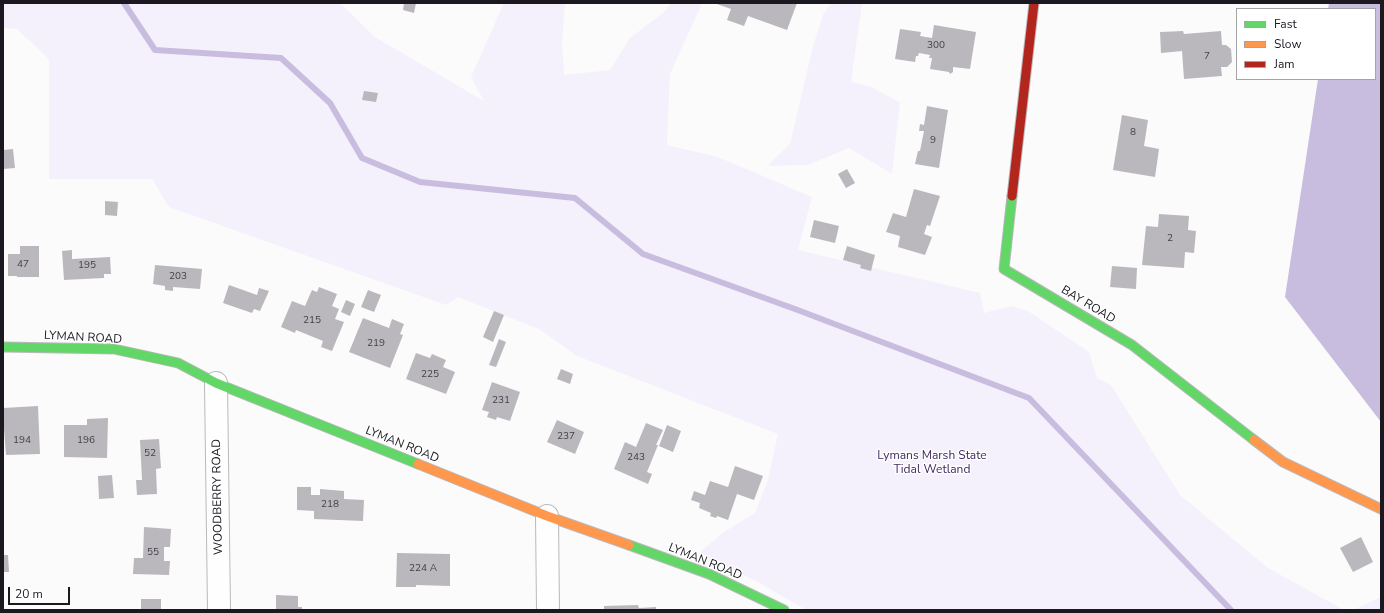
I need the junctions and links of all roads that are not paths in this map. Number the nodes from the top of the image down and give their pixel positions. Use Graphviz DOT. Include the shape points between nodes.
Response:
graph roads {
  1 [pos="1034,3"];
  2 [pos="3,347"];
  3 [pos="216,383"];
  4 [pos="1381,509"];
  5 [pos="547,516"];
  6 [pos="219,610"];
  7 [pos="548,610"];
  8 [pos="784,610"];
  1 -- 4 [label="street, BAY ROAD" via="1004,269 1132,345 1283,462"];
  2 -- 3 [label="street, LYMAN ROAD" via="114,350 178,364"];
  3 -- 5 [label="street, LYMAN ROAD"];
  3 -- 6 [label="street, WOODBERRY ROAD"];
  5 -- 7 [label="street"];
  5 -- 8 [label="street, LYMAN ROAD" via="709,574"];
}
